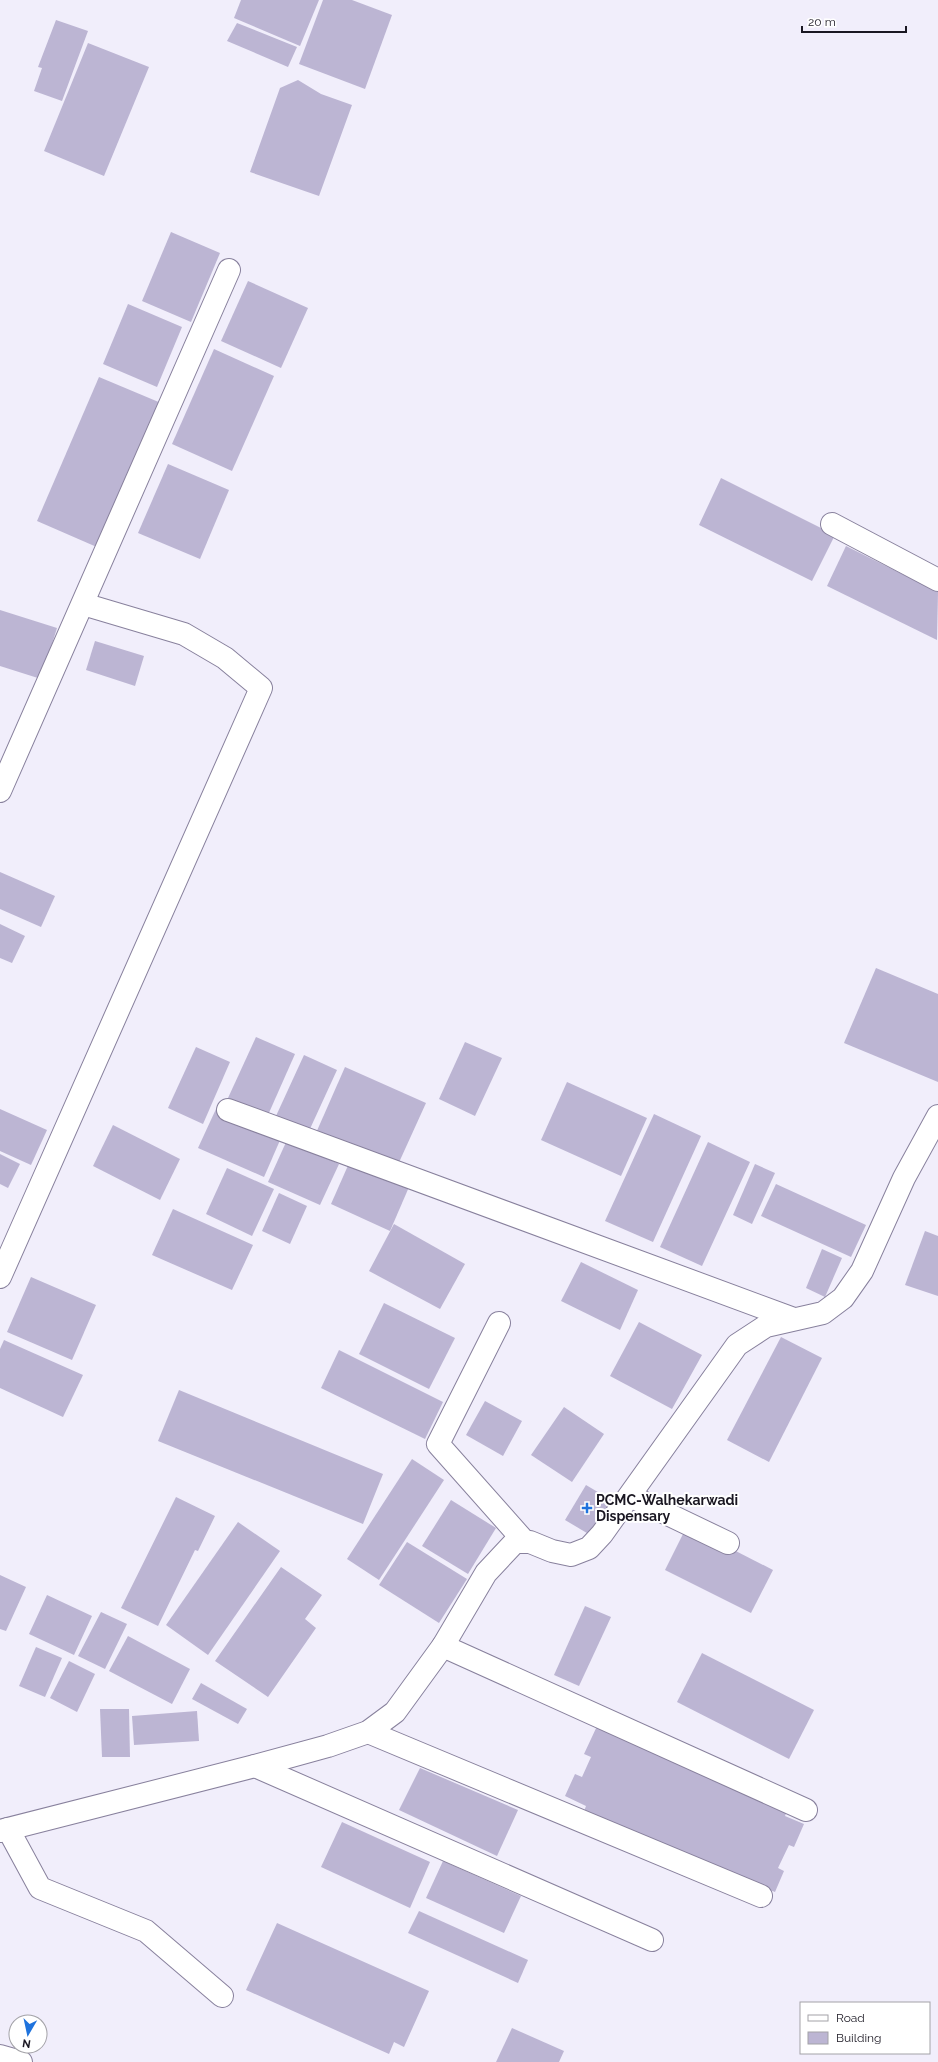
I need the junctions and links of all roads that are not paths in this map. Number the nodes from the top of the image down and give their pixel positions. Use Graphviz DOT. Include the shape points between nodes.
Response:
graph roads {
  1 [pos="229,270"];
  2 [pos="832,524"];
  3 [pos="938,580"];
  4 [pos="83,604"];
  5 [pos="0,791"];
  6 [pos="228,1110"];
  7 [pos="938,1116"];
  8 [pos="0,1277"];
  9 [pos="794,1319"];
  10 [pos="499,1323"];
  11 [pos="630,1496"];
  12 [pos="525,1542"];
  13 [pos="728,1543"];
  14 [pos="443,1646"];
  15 [pos="368,1732"];
  16 [pos="255,1766"];
  17 [pos="806,1810"];
  18 [pos="4,1830"];
  19 [pos="761,1896"];
  20 [pos="652,1940"];
  21 [pos="222,1996"];
  22 [pos="0,2056"];
  23 [pos="21,2062"];
  1 -- 4 [label="street"];
  2 -- 3 [label="street"];
  4 -- 5 [label="street"];
  4 -- 8 [label="street" via="184,634 225,658 261,688"];
  6 -- 9 [label="street"];
  7 -- 9 [label="street" via="904,1178 862,1271 843,1298 823,1313"];
  9 -- 11 [label="street" via="766,1326 737,1346"];
  10 -- 12 [label="street" via="438,1444"];
  11 -- 12 [label="street" via="589,1548 571,1555"];
  11 -- 13 [label="street"];
  12 -- 14 [label="street" via="515,1542 486,1573"];
  14 -- 15 [label="street" via="396,1712"];
  14 -- 17 [label="street"];
  15 -- 16 [label="street"];
  15 -- 19 [label="street"];
  16 -- 18 [label="street"];
  16 -- 20 [label="street"];
  18 -- 21 [label="street" via="40,1888 146,1931"];
  22 -- 23 [label="street"];
}
